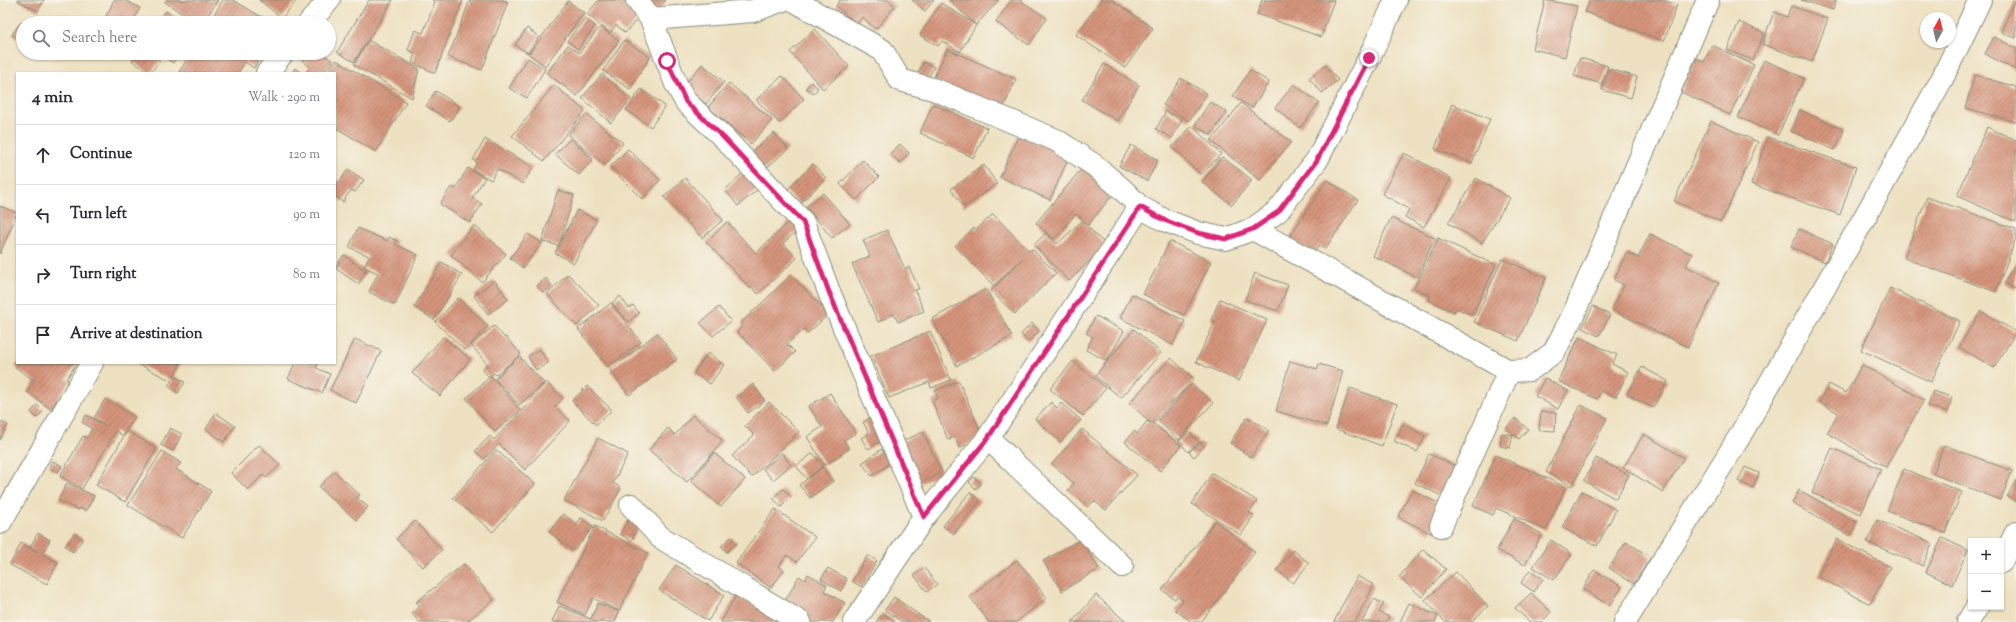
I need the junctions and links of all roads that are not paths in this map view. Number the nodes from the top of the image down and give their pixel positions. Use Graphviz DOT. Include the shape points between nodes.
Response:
graph roads {
  1 [pos="329,0"];
  2 [pos="637,0"];
  3 [pos="783,0"];
  4 [pos="793,0"];
  5 [pos="1396,0"];
  6 [pos="1708,0"];
  7 [pos="1980,0"];
  8 [pos="315,16"];
  9 [pos="651,19"];
  10 [pos="277,60"];
  11 [pos="268,72"];
  12 [pos="1140,207"];
  13 [pos="1253,229"];
  14 [pos="91,364"];
  15 [pos="1509,371"];
  16 [pos="988,438"];
  17 [pos="631,505"];
  18 [pos="924,517"];
  19 [pos="0,523"];
  20 [pos="1441,526"];
  21 [pos="2016,533"];
  22 [pos="2004,556"];
  23 [pos="1122,566"];
  24 [pos="1975,610"];
  25 [pos="800,622"];
  26 [pos="854,622"];
  27 [pos="1625,622"];
  28 [pos="1968,622"];
  1 -- 8 [label="street"];
  2 -- 9 [label="street"];
  3 -- 9 [label="street" via="753,11"];
  4 -- 12 [label="street" via="882,50 900,80 936,90 1056,140 1094,165"];
  5 -- 13 [label="street" via="1317,160 1278,212"];
  6 -- 15 [label="street" via="1577,306 1554,352 1530,370"];
  7 -- 27 [label="street" via="1942,79 1862,222 1738,439"];
  9 -- 18 [label="street" via="676,84 686,102 724,138 803,222 829,292"];
  10 -- 11 [label="street"];
  12 -- 13 [label="street" via="1164,220 1198,233 1226,239"];
  12 -- 16 [label="street"];
  13 -- 15 [label="street"];
  14 -- 19 [label="street"];
  15 -- 20 [label="street"];
  16 -- 18 [label="street"];
  16 -- 23 [label="street"];
  17 -- 25 [label="street" via="660,537"];
  18 -- 26 [label="street"];
  21 -- 22 [label="street"];
  24 -- 28 [label="street"];
}
